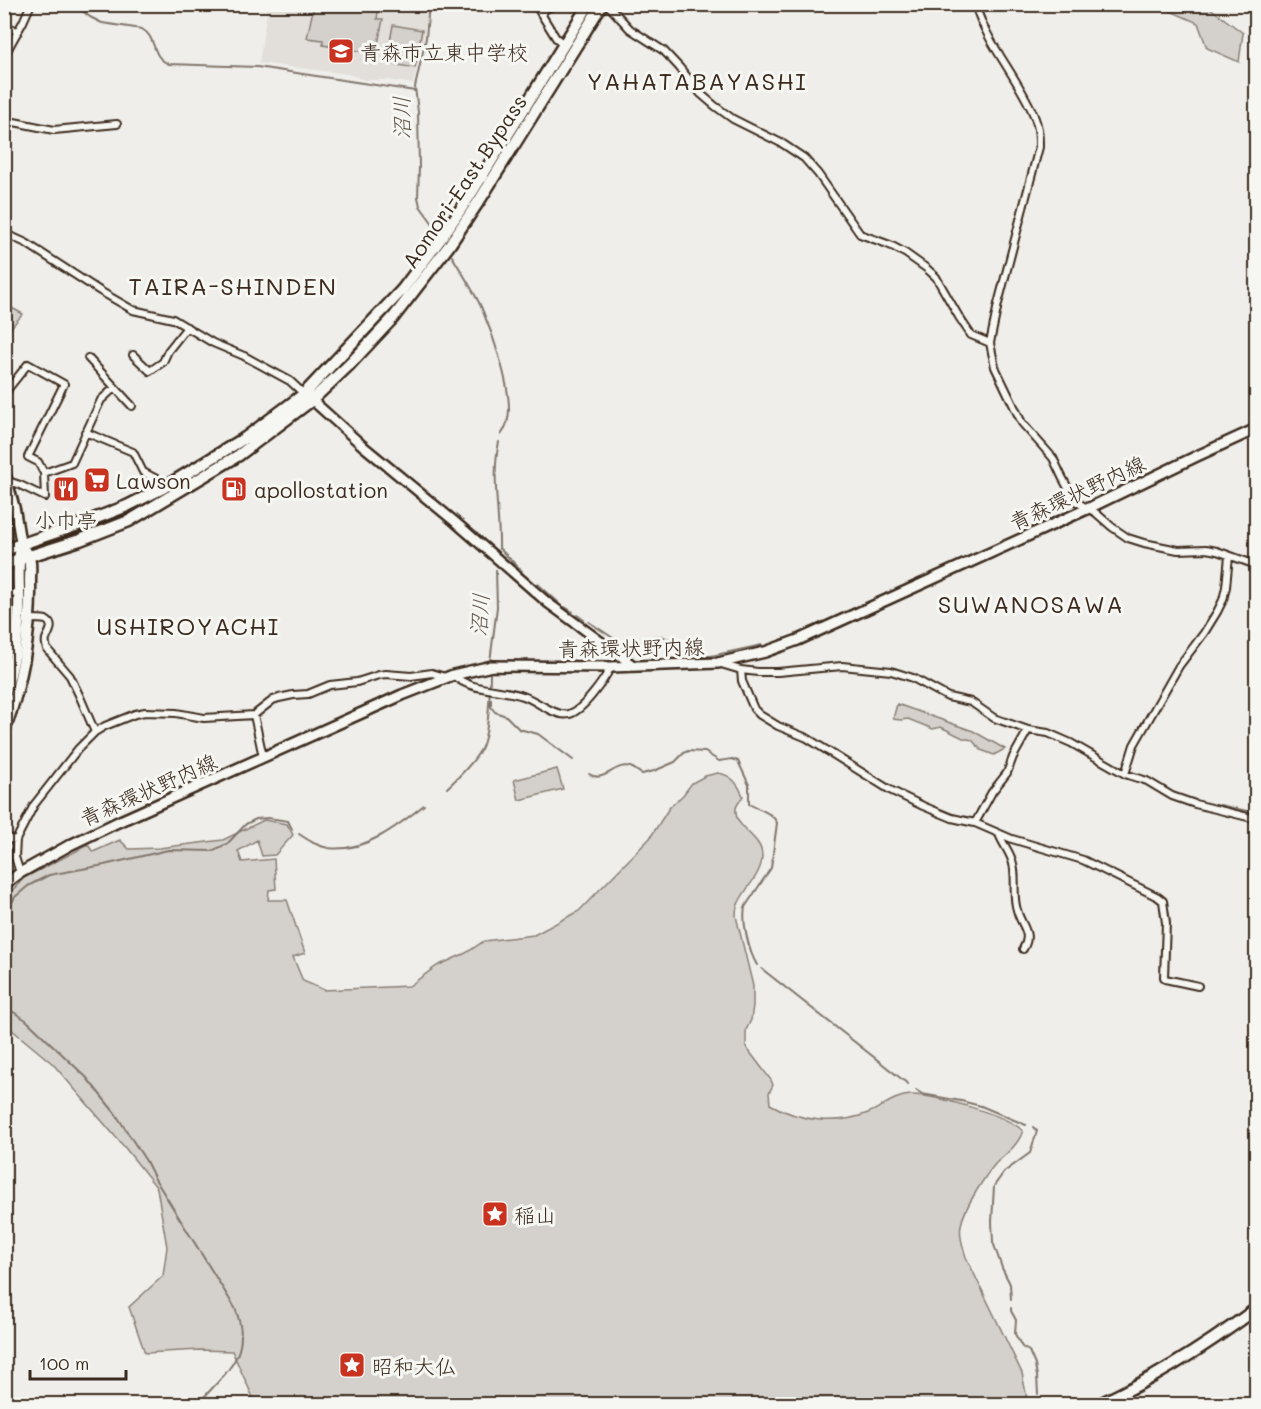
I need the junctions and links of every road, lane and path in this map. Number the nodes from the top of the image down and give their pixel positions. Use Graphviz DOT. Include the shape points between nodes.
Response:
graph roads {
  1 [pos="31,4"];
  2 [pos="535,4"];
  3 [pos="557,4"];
  4 [pos="589,4"];
  5 [pos="602,4"];
  6 [pos="608,4"];
  7 [pos="975,4"];
  8 [pos="541,14"];
  9 [pos="4,24"];
  10 [pos="18,32"];
  11 [pos="564,44"];
  12 [pos="4,56"];
  13 [pos="4,120"];
  14 [pos="117,124"];
  15 [pos="4,233"];
  16 [pos="187,327"];
  17 [pos="990,343"];
  18 [pos="133,355"];
  19 [pos="88,358"];
  20 [pos="114,388"];
  21 [pos="4,394"];
  22 [pos="308,397"];
  23 [pos="132,406"];
  24 [pos="1257,429"];
  25 [pos="85,432"];
  26 [pos="5,470"];
  27 [pos="44,473"];
  28 [pos="8,481"];
  29 [pos="168,485"];
  30 [pos="1087,509"];
  31 [pos="21,545"];
  32 [pos="4,550"];
  33 [pos="1229,556"];
  34 [pos="24,558"];
  35 [pos="4,564"];
  36 [pos="1257,566"];
  37 [pos="19,594"];
  38 [pos="4,595"];
  39 [pos="29,619"];
  40 [pos="718,663"];
  41 [pos="634,666"];
  42 [pos="611,667"];
  43 [pos="741,670"];
  44 [pos="449,676"];
  45 [pos="4,695"];
  46 [pos="254,715"];
  47 [pos="1028,730"];
  48 [pos="4,731"];
  49 [pos="95,732"];
  50 [pos="262,757"];
  51 [pos="1125,774"];
  52 [pos="1257,819"];
  53 [pos="975,823"];
  54 [pos="999,834"];
  55 [pos="16,840"];
  56 [pos="4,842"];
  57 [pos="20,873"];
  58 [pos="4,885"];
  59 [pos="1023,949"];
  60 [pos="1198,986"];
  61 [pos="1257,1309"];
  62 [pos="1099,1404"];
  1 -- 10 [label="street"];
  2 -- 8 [label="street"];
  3 -- 8 [label="street"];
  4 -- 11 [label="highway, Aomori-East Bypass"];
  5 -- 22 [label="highway, Aomori-East Bypass" via="448,247 393,318 350,364"];
  6 -- 17 [label="street" via="630,29 664,51 715,106 804,158 860,234 890,245 926,268 936,277 972,335"];
  7 -- 17 [label="street" via="987,34 1034,115 1039,147"];
  8 -- 11 [label="street"];
  9 -- 10 [label="street"];
  10 -- 12 [label="street"];
  11 -- 22 [label="highway, Aomori-East Bypass" via="442,237 402,290"];
  13 -- 14 [label="street" via="54,130"];
  15 -- 16 [label="street" via="133,310 172,319"];
  16 -- 18 [label="street" via="163,362 150,371"];
  16 -- 22 [label="street" via="290,381"];
  17 -- 30 [label="street" via="995,367 1022,423 1053,458 1075,501"];
  19 -- 20 [label="street"];
  20 -- 23 [label="street"];
  20 -- 25 [label="street" via="100,400"];
  21 -- 27 [label="street" via="28,364 64,384 28,457 38,462"];
  22 -- 29 [label="highway, Aomori-East Bypass"];
  22 -- 34 [label="highway, Aomori-East Bypass" via="239,455 129,521"];
  22 -- 41 [label="street" via="548,603"];
  24 -- 30 [label="main road, 青森環状野内線"];
  25 -- 27 [label="street" via="72,463"];
  25 -- 29 [label="street" via="133,453 143,472"];
  26 -- 28 [label="street"];
  27 -- 28 [label="street" via="45,497"];
  28 -- 31 [label="street"];
  29 -- 31 [label="highway, Aomori-East Bypass" via="121,508"];
  30 -- 33 [label="street" via="1128,538"];
  30 -- 40 [label="main road, 青森環状野内線" via="798,640"];
  31 -- 32 [label="highway, Aomori-East Bypass"];
  31 -- 34 [label="highway"];
  33 -- 36 [label="street"];
  33 -- 51 [label="street" via="1221,605 1179,666 1134,745"];
  34 -- 35 [label="highway, Aomori-East Bypass"];
  34 -- 37 [label="highway"];
  34 -- 39 [label="highway"];
  37 -- 38 [label="street"];
  37 -- 45 [label="highway" via="12,669"];
  39 -- 48 [label="highway" via="21,675"];
  39 -- 49 [label="street" via="45,620 51,627 45,645 70,676"];
  40 -- 41 [label="main road, 青森環状野内線"];
  40 -- 43 [label="street"];
  41 -- 42 [label="main road, 青森環状野内線"];
  42 -- 44 [label="main road, 青森環状野内線" via="492,666"];
  42 -- 44 [label="street" via="592,695 572,714 565,715 522,695 490,690"];
  43 -- 47 [label="street" via="778,672 842,666 891,671 948,697 971,702 994,718"];
  43 -- 53 [label="street" via="742,681 760,715 807,738 890,790 952,818"];
  44 -- 46 [label="street" via="379,675 279,698"];
  44 -- 50 [label="main road, 青森環状野内線"];
  46 -- 49 [label="street" via="204,718 145,712"];
  46 -- 50 [label="street"];
  47 -- 51 [label="street" via="1071,743"];
  47 -- 53 [label="street" via="1007,773"];
  49 -- 55 [label="street" via="34,805"];
  50 -- 57 [label="main road, 青森環状野内線" via="70,844"];
  51 -- 52 [label="street" via="1184,801"];
  53 -- 54 [label="street"];
  54 -- 59 [label="street" via="1014,865 1016,907 1027,933"];
  54 -- 60 [label="street" via="1083,860 1158,897 1163,901 1166,916 1164,978"];
  55 -- 56 [label="street"];
  55 -- 57 [label="street" via="15,857"];
  57 -- 58 [label="main road, 青森環状野内線"];
  61 -- 62 [label="highway" via="1195,1352"];
}
